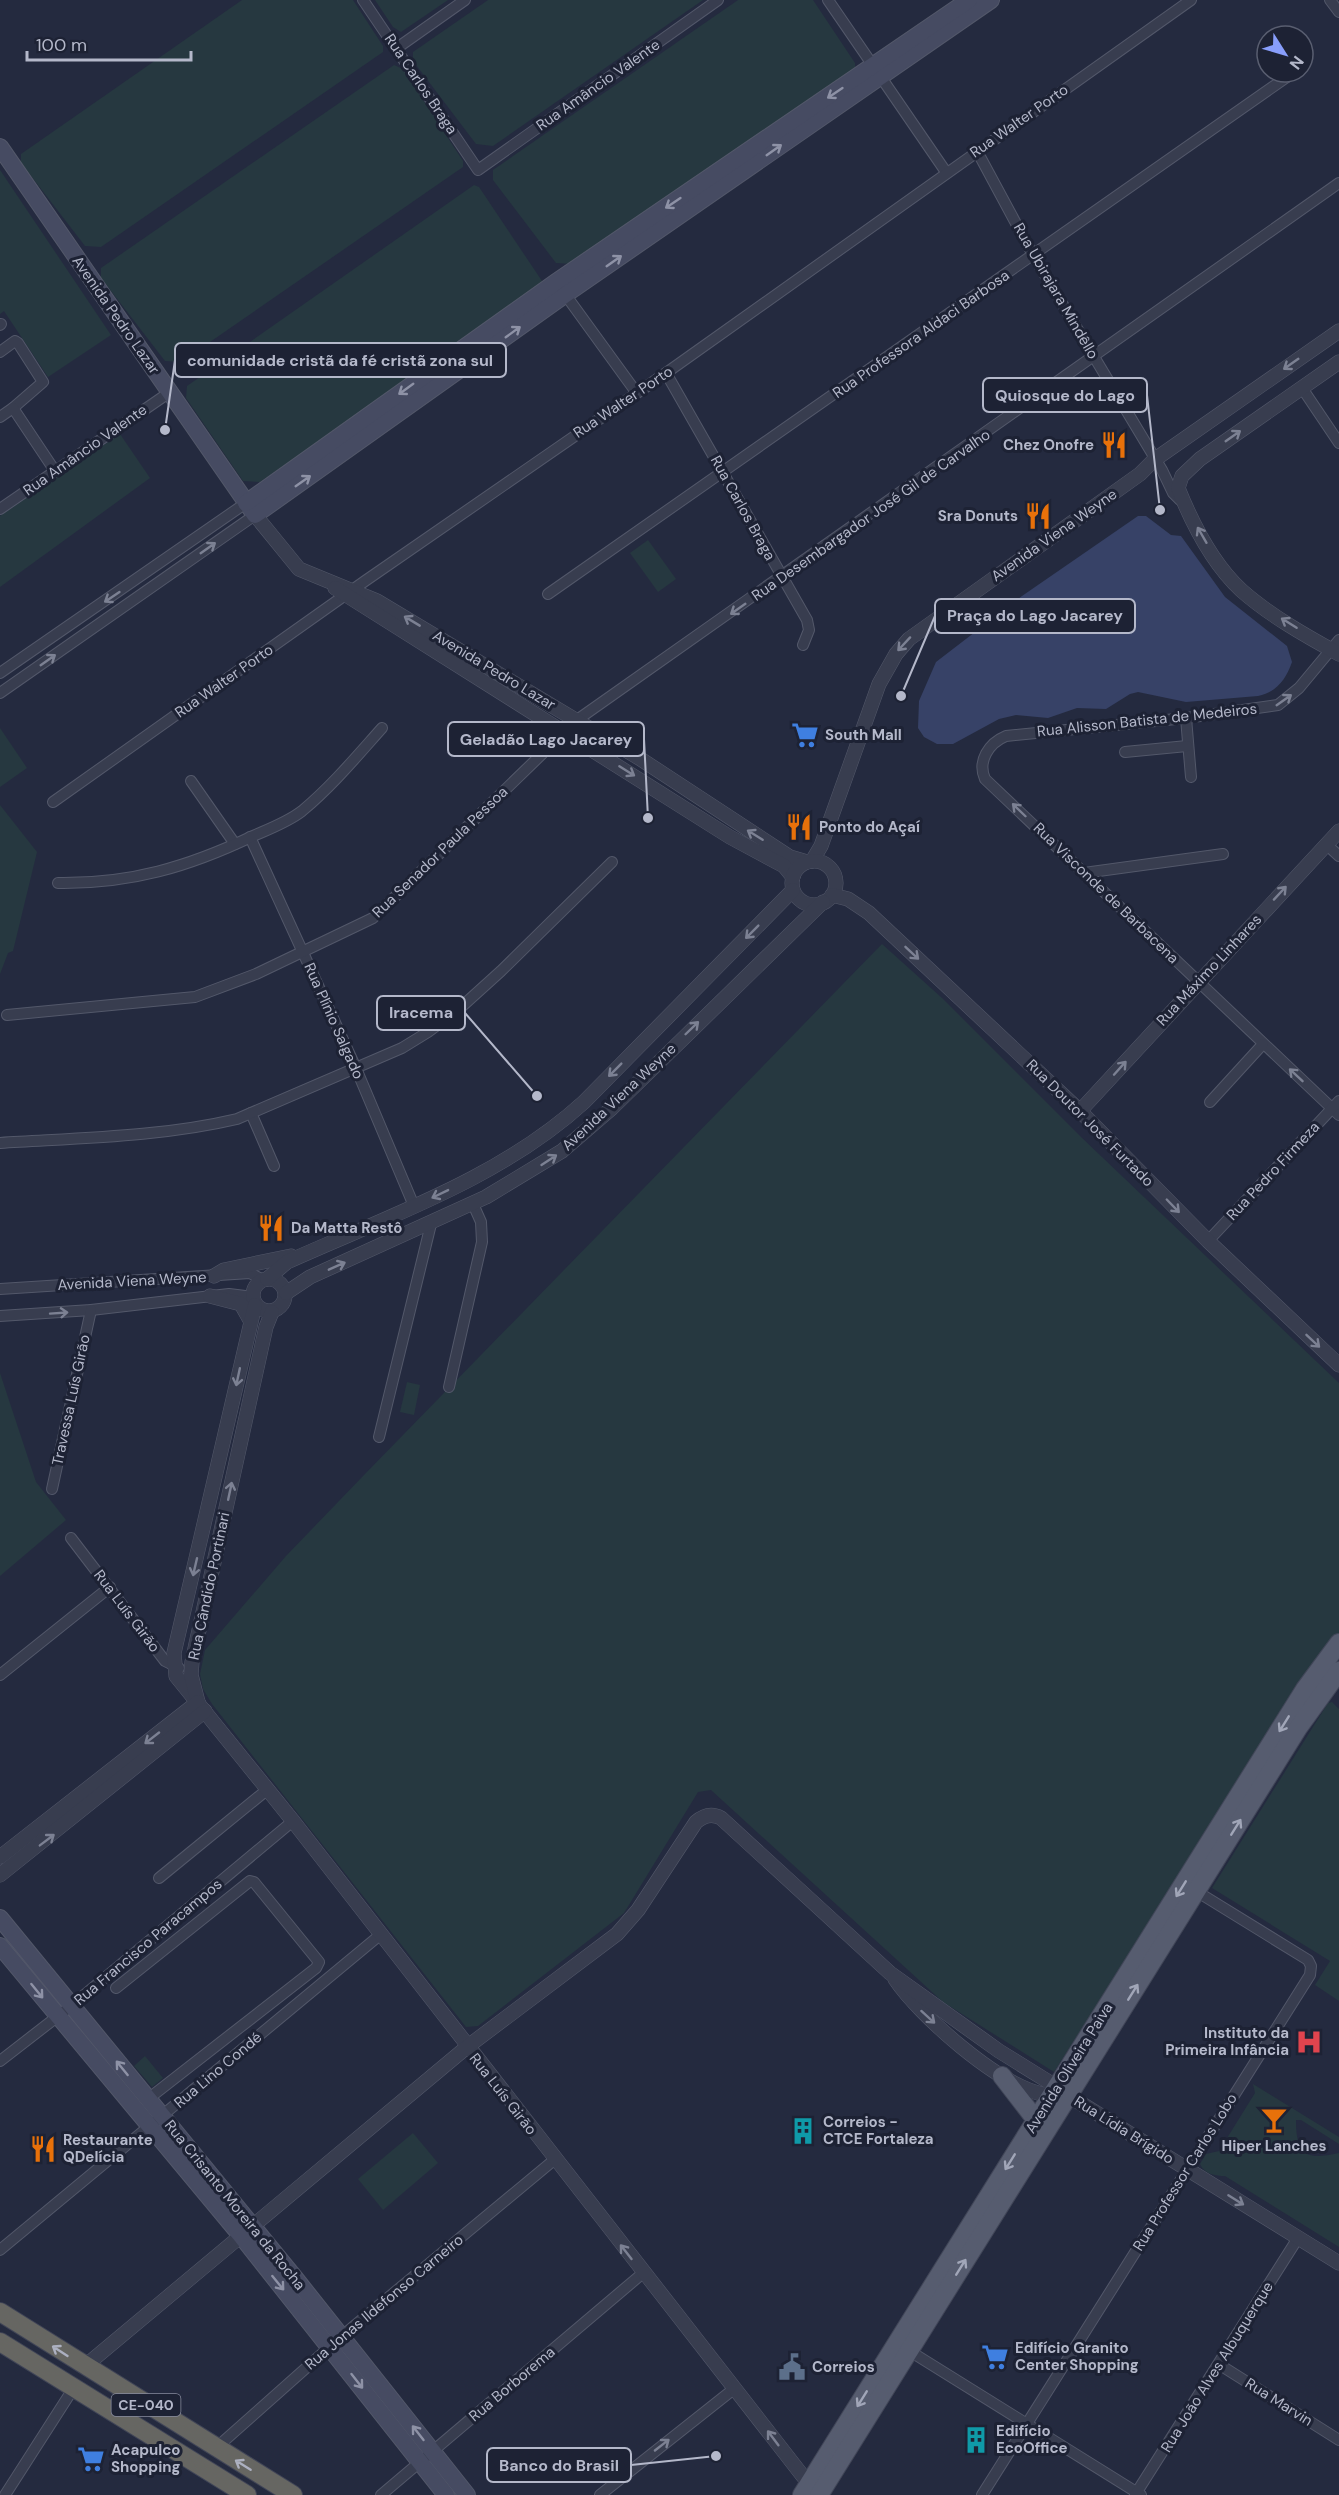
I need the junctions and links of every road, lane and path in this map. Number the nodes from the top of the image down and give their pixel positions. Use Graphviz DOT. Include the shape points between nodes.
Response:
graph roads {
  1 [pos="363,0"];
  2 [pos="465,0"];
  3 [pos="718,0"];
  4 [pos="828,0"];
  5 [pos="969,0"];
  6 [pos="991,0"];
  7 [pos="1191,0"];
  8 [pos="1330,0"];
  9 [pos="1339,12"];
  10 [pos="397,48"];
  11 [pos="877,72"];
  12 [pos="1277,84"];
  13 [pos="1,151"];
  14 [pos="977,151"];
  15 [pos="478,170"];
  16 [pos="946,172"];
  17 [pos="1339,183"];
  18 [pos="1033,255"];
  19 [pos="561,288"];
  20 [pos="1339,330"];
  21 [pos="0,352"];
  22 [pos="1094,357"];
  23 [pos="1339,362"];
  24 [pos="666,373"];
  25 [pos="1302,388"];
  26 [pos="170,392"];
  27 [pos="636,392"];
  28 [pos="13,408"];
  29 [pos="0,417"];
  30 [pos="1339,443"];
  31 [pos="1154,460"];
  32 [pos="55,471"];
  33 [pos="724,471"];
  34 [pos="1185,505"];
  35 [pos="0,509"];
  36 [pos="251,509"];
  37 [pos="782,578"];
  38 [pos="129,585"];
  39 [pos="349,592"];
  40 [pos="548,594"];
  41 [pos="138,597"];
  42 [pos="803,645"];
  43 [pos="1336,648"];
  44 [pos="20,660"];
  45 [pos="0,673"];
  46 [pos="29,673"];
  47 [pos="487,674"];
  48 [pos="0,693"];
  49 [pos="1186,718"];
  50 [pos="577,720"];
  51 [pos="382,728"];
  52 [pos="564,731"];
  53 [pos="999,739"];
  54 [pos="1186,746"];
  55 [pos="1125,752"];
  56 [pos="1191,777"];
  57 [pos="191,781"];
  58 [pos="674,781"];
  59 [pos="665,795"];
  60 [pos="53,802"];
  61 [pos="1339,831"];
  62 [pos="250,837"];
  63 [pos="235,844"];
  64 [pos="1326,844"];
  65 [pos="1223,854"];
  66 [pos="1339,856"];
  67 [pos="612,862"];
  68 [pos="809,862"];
  69 [pos="1084,873"];
  70 [pos="58,883"];
  71 [pos="793,884"];
  72 [pos="827,898"];
  73 [pos="303,951"];
  74 [pos="1198,981"];
  75 [pos="7,1015"];
  76 [pos="1263,1044"];
  77 [pos="355,1066"];
  78 [pos="1210,1102"];
  79 [pos="1337,1108"];
  80 [pos="1080,1111"];
  81 [pos="251,1113"];
  82 [pos="0,1143"];
  83 [pos="505,1160"];
  84 [pos="274,1166"];
  85 [pos="476,1176"];
  86 [pos="519,1179"];
  87 [pos="486,1197"];
  88 [pos="473,1204"];
  89 [pos="414,1206"];
  90 [pos="431,1224"];
  91 [pos="1208,1241"];
  92 [pos="302,1256"];
  93 [pos="214,1276"];
  94 [pos="265,1280"];
  95 [pos="0,1289"];
  96 [pos="285,1293"];
  97 [pos="210,1296"];
  98 [pos="254,1301"];
  99 [pos="91,1310"];
  100 [pos="272,1312"];
  101 [pos="0,1316"];
  102 [pos="250,1320"];
  103 [pos="1339,1365"];
  104 [pos="449,1387"];
  105 [pos="379,1437"];
  106 [pos="221,1454"];
  107 [pos="237,1457"];
  108 [pos="52,1490"];
  109 [pos="71,1538"];
  110 [pos="110,1587"];
  111 [pos="1339,1643"];
  112 [pos="174,1667"];
  113 [pos="191,1672"];
  114 [pos="0,1675"];
  115 [pos="1331,1682"];
  116 [pos="202,1706"];
  117 [pos="268,1789"];
  118 [pos="293,1821"];
  119 [pos="0,1857"];
  120 [pos="0,1875"];
  121 [pos="159,1878"];
  122 [pos="1196,1891"];
  123 [pos="0,1918"];
  124 [pos="380,1935"];
  125 [pos="0,1946"];
  126 [pos="890,1973"];
  127 [pos="116,1988"];
  128 [pos="71,2006"];
  129 [pos="57,2016"];
  130 [pos="467,2047"];
  131 [pos="999,2051"];
  132 [pos="0,2061"];
  133 [pos="984,2066"];
  134 [pos="1002,2076"];
  135 [pos="1060,2093"];
  136 [pos="148,2099"];
  137 [pos="1036,2120"];
  138 [pos="156,2121"];
  139 [pos="554,2160"];
  140 [pos="1186,2169"];
  141 [pos="247,2232"];
  142 [pos="1298,2238"];
  143 [pos="0,2250"];
  144 [pos="1339,2263"];
  145 [pos="643,2273"];
  146 [pos="0,2313"];
  147 [pos="0,2342"];
  148 [pos="336,2342"];
  149 [pos="908,2350"];
  150 [pos="1220,2365"];
  151 [pos="84,2367"];
  152 [pos="735,2388"];
  153 [pos="73,2389"];
  154 [pos="1025,2424"];
  155 [pos="1339,2440"];
  156 [pos="216,2448"];
  157 [pos="426,2457"];
  158 [pos="810,2491"];
  159 [pos="1138,2494"];
  160 [pos="5,2495"];
  161 [pos="247,2495"];
  162 [pos="293,2495"];
  163 [pos="381,2495"];
  164 [pos="446,2495"];
  165 [pos="467,2495"];
  166 [pos="600,2495"];
  167 [pos="982,2495"];
  1 -- 10 [label="street, Rua Carlos Braga"];
  2 -- 10 [label="street"];
  3 -- 15 [label="street, Rua Amâncio Valente"];
  4 -- 11 [label="street"];
  5 -- 11 [label="main road"];
  6 -- 11 [label="main road"];
  7 -- 14 [label="street, Rua Walter Porto"];
  8 -- 9 [label="street"];
  10 -- 15 [label="street, Rua Carlos Braga"];
  11 -- 16 [label="street"];
  11 -- 19 [label="main road"];
  12 -- 18 [label="street, Rua Professora Aldaci Barbosa"];
  13 -- 26 [label="main road, Avenida Pedro Lazar"];
  14 -- 16 [label="street, Rua Walter Porto"];
  14 -- 18 [label="street, Rua Ubirajara Mindêllo"];
  16 -- 24 [label="street, Rua Walter Porto"];
  17 -- 22 [label="street, Rua Desembargador José Gil de Carvalho"];
  18 -- 22 [label="street, Rua Ubirajara Mindêllo"];
  18 -- 33 [label="street, Rua Professora Aldaci Barbosa"];
  19 -- 27 [label="street"];
  19 -- 36 [label="main road"];
  20 -- 31 [label="street, Avenida Viena Weyne, one-way"];
  21 -- 28 [label="street" via="15,341 18,343 43,382"];
  22 -- 31 [label="street, Rua Ubirajara Mindêllo"];
  22 -- 37 [label="street, Rua Desembargador José Gil de Carvalho"];
  23 -- 25 [label="street"];
  24 -- 27 [label="street, Rua Walter Porto"];
  24 -- 33 [label="street, Rua Carlos Braga"];
  25 -- 30 [label="street"];
  34 -- 25 [label="street, one-way" via="1178,488 1182,476 1200,459"];
  26 -- 32 [label="street, Rua Amâncio Valente"];
  26 -- 36 [label="main road, Avenida Pedro Lazar"];
  27 -- 39 [label="street, Rua Walter Porto"];
  28 -- 29 [label="street"];
  28 -- 32 [label="street"];
  31 -- 34 [label="street, Rua Ubirajara Mindêllo" via="1173,494"];
  31 -- 68 [label="street, Avenida Viena Weyne, one-way" via="901,647 879,684 821,846"];
  32 -- 35 [label="street, Rua Amâncio Valente"];
  33 -- 37 [label="street, Rua Carlos Braga"];
  33 -- 40 [label="street, Rua Professora Aldaci Barbosa"];
  43 -- 34 [label="street, one-way" via="1241,590 1220,565"];
  36 -- 38 [label="street"];
  36 -- 39 [label="street, Avenida Pedro Lazar" via="293,564"];
  41 -- 36 [label="street, one-way"];
  37 -- 42 [label="street, Rua Carlos Braga" via="807,620 809,630"];
  37 -- 50 [label="street, Rua Desembargador José Gil de Carvalho, one-way"];
  38 -- 41 [label="street"];
  38 -- 44 [label="street, one-way"];
  39 -- 47 [label="street, Avenida Pedro Lazar" via="377,601"];
  39 -- 60 [label="street, Rua Walter Porto"];
  46 -- 41 [label="street, one-way"];
  49 -- 43 [label="street, Rua Alisson Batista de Medeiros, one-way" via="1278,705"];
  44 -- 45 [label="street"];
  44 -- 46 [label="street"];
  46 -- 48 [label="street"];
  47 -- 50 [label="street, Avenida Pedro Lazar"];
  47 -- 52 [label="street, Avenida Pedro Lazar"];
  49 -- 53 [label="street, Rua Alisson Batista de Medeiros"];
  49 -- 54 [label="street"];
  50 -- 52 [label="street, Rua Senador Paula Pessoa"];
  50 -- 58 [label="street, Avenida Pedro Lazar"];
  51 -- 62 [label="street" via="300,813"];
  52 -- 59 [label="street, Avenida Pedro Lazar, one-way"];
  52 -- 73 [label="street, Rua Senador Paula Pessoa" via="373,918"];
  69 -- 53 [label="street, Rua Visconde de Barbacena, one-way" via="985,779 983,759"];
  54 -- 55 [label="street"];
  54 -- 56 [label="street"];
  57 -- 63 [label="street"];
  58 -- 59 [label="street"];
  68 -- 58 [label="street, Avenida Pedro Lazar, one-way" via="794,859"];
  59 -- 71 [label="street, Avenida Pedro Lazar" via="784,866"];
  61 -- 64 [label="street, Rua Máximo Linhares"];
  62 -- 63 [label="street"];
  62 -- 73 [label="street, Rua Plínio Salgado"];
  63 -- 70 [label="street" via="188,865 158,873 90,883"];
  64 -- 66 [label="street"];
  74 -- 64 [label="street, Rua Máximo Linhares, one-way"];
  65 -- 69 [label="street"];
  67 -- 77 [label="street" via="459,1009 402,1048"];
  68 -- 71 [label="street" via="799,867"];
  68 -- 72 [label="street" via="824,864 833,872 835,884"];
  69 -- 74 [label="street, Rua Visconde de Barbacena"];
  71 -- 72 [label="street" via="806,903"];
  71 -- 83 [label="street, Avenida Viena Weyne, one-way" via="584,1102"];
  72 -- 80 [label="street, Rua Doutor José Furtado, one-way" via="848,899 870,913"];
  86 -- 72 [label="street, Avenida Viena Weyne, one-way" via="583,1134"];
  73 -- 75 [label="street, Rua Senador Paula Pessoa" via="195,997"];
  73 -- 77 [label="street, Rua Plínio Salgado"];
  74 -- 76 [label="street, Rua Visconde de Barbacena"];
  80 -- 74 [label="street, Rua Máximo Linhares, one-way"];
  76 -- 78 [label="street"];
  79 -- 76 [label="street, Rua Visconde de Barbacena, one-way"];
  77 -- 81 [label="street"];
  77 -- 89 [label="street, Rua Plínio Salgado"];
  79 -- 91 [label="street, Rua Pedro Firmeza"];
  80 -- 91 [label="street, Rua Doutor José Furtado, one-way"];
  81 -- 82 [label="street" via="212,1125"];
  81 -- 84 [label="street"];
  83 -- 85 [label="street, Avenida Viena Weyne"];
  83 -- 86 [label="street" via="506,1171"];
  85 -- 87 [label="street" via="485,1185"];
  85 -- 89 [label="street, Avenida Viena Weyne, one-way"];
  86 -- 87 [label="street, Avenida Viena Weyne"];
  87 -- 88 [label="street, Avenida Viena Weyne"];
  88 -- 90 [label="street, Avenida Viena Weyne"];
  88 -- 104 [label="street" via="481,1222 482,1242"];
  89 -- 92 [label="street, Avenida Viena Weyne"];
  96 -- 90 [label="street, Avenida Viena Weyne, one-way" via="310,1277"];
  90 -- 105 [label="street"];
  91 -- 103 [label="street, Rua Doutor José Furtado, one-way"];
  92 -- 93 [label="street" via="224,1269"];
  92 -- 94 [label="street, Avenida Viena Weyne"];
  93 -- 94 [label="street, Avenida Viena Weyne" via="250,1273"];
  93 -- 95 [label="street, Avenida Viena Weyne"];
  94 -- 96 [label="street" via="279,1282"];
  94 -- 98 [label="street" via="256,1286"];
  96 -- 100 [label="street" via="283,1305"];
  97 -- 98 [label="street, Avenida Viena Weyne" via="237,1294"];
  97 -- 99 [label="street, Avenida Viena Weyne"];
  97 -- 102 [label="street" via="241,1304"];
  98 -- 100 [label="street" via="266,1312"];
  98 -- 102 [label="street, Rua Cândido Portinari"];
  101 -- 99 [label="street, Avenida Viena Weyne, one-way"];
  99 -- 108 [label="street, Travessa Luís Girão"];
  100 -- 107 [label="street, Rua Cândido Portinari"];
  102 -- 106 [label="street, Rua Cândido Portinari, one-way"];
  106 -- 107 [label="street"];
  106 -- 112 [label="street, Rua Cândido Portinari, one-way" via="174,1653"];
  113 -- 107 [label="street, Rua Cândido Portinari, one-way"];
  109 -- 110 [label="street, Rua Luís Girão"];
  110 -- 112 [label="street, Rua Luís Girão" via="165,1661"];
  110 -- 114 [label="street"];
  111 -- 115 [label="main road, Avenida Oliveira Paiva"];
  112 -- 113 [label="street, Rua Luís Girão"];
  112 -- 116 [label="street, Rua Cândido Portinari" via="180,1684"];
  113 -- 116 [label="street, Rua Cândido Portinari"];
  122 -- 115 [label="main road, Avenida Oliveira Paiva, one-way"];
  115 -- 135 [label="main road, Avenida Oliveira Paiva, one-way"];
  116 -- 117 [label="street, Rua Luís Girão"];
  116 -- 119 [label="street, one-way"];
  120 -- 116 [label="street, one-way"];
  117 -- 118 [label="street, Rua Luís Girão"];
  117 -- 121 [label="street"];
  118 -- 124 [label="street, Rua Luís Girão"];
  118 -- 128 [label="street, Rua Francisco Paracampos"];
  135 -- 122 [label="main road, Avenida Oliveira Paiva, one-way"];
  122 -- 140 [label="street, Rua Professor Carlos Lobo" via="1308,1960 1312,1970"];
  123 -- 128 [label="main road, Rua Crisanto Moreira da Rocha"];
  124 -- 130 [label="street, Rua Luís Girão"];
  124 -- 138 [label="street, Rua Lino Condé"];
  125 -- 129 [label="main road, Rua Crisanto Moreira da Rocha, one-way"];
  126 -- 130 [label="street, Rua Lídia Brígido" via="721,1818 709,1815 696,1822 638,1910 617,1934"];
  126 -- 131 [label="street, Rua Lídia Brígido"];
  126 -- 133 [label="street, Rua Lídia Brígido, one-way" via="909,2000"];
  127 -- 136 [label="street" via="248,1881 254,1882 319,1962"];
  128 -- 129 [label="street, Rua Francisco Paracampos"];
  136 -- 128 [label="main road, Rua Crisanto Moreira da Rocha, one-way"];
  129 -- 132 [label="street, Rua Francisco Paracampos"];
  129 -- 138 [label="main road, Rua Crisanto Moreira da Rocha"];
  130 -- 139 [label="street, Rua Luís Girão"];
  130 -- 141 [label="street"];
  131 -- 133 [label="street" via="986,2053 982,2059"];
  131 -- 135 [label="street, Rua Lídia Brígido"];
  133 -- 134 [label="street, Rua Lídia Brígido"];
  134 -- 135 [label="street, Rua Lídia Brígido" via="1041,2094"];
  134 -- 137 [label="main road"];
  135 -- 137 [label="main road, Avenida Oliveira Paiva"];
  135 -- 140 [label="street, Rua Lídia Brígido"];
  149 -- 135 [label="main road, Avenida Oliveira Paiva, one-way"];
  136 -- 138 [label="main road, Rua Crisanto Moreira da Rocha"];
  137 -- 158 [label="main road, Avenida Oliveira Paiva, one-way"];
  138 -- 141 [label="main road, Rua Crisanto Moreira da Rocha"];
  138 -- 143 [label="street, Rua Lino Condé"];
  145 -- 139 [label="street, Rua Luís Girão, one-way"];
  139 -- 148 [label="street, Rua Jonas Ildefonso Carneiro"];
  140 -- 142 [label="street, Rua Lídia Brígido, one-way"];
  140 -- 154 [label="street, Rua Professor Carlos Lobo"];
  141 -- 148 [label="main road, Rua Crisanto Moreira da Rocha"];
  141 -- 151 [label="street"];
  142 -- 144 [label="street, Rua Lídia Brígido"];
  142 -- 150 [label="street, Rua João Alves Albuquerque"];
  145 -- 152 [label="street, Rua Luís Girão"];
  145 -- 157 [label="street, Rua Borborema"];
  151 -- 146 [label="highway, CE-040, one-way"];
  147 -- 153 [label="highway, CE-040"];
  148 -- 156 [label="street, Rua Jonas Ildefonso Carneiro"];
  148 -- 157 [label="main road, Rua Crisanto Moreira da Rocha"];
  149 -- 154 [label="street"];
  149 -- 158 [label="main road, Avenida Oliveira Paiva"];
  150 -- 155 [label="street, Rua Marvin"];
  150 -- 159 [label="street, Rua João Alves Albuquerque"];
  151 -- 156 [label="highway, CE-040"];
  158 -- 152 [label="street, Rua Luís Girão, one-way"];
  166 -- 152 [label="street, one-way"];
  153 -- 160 [label="street"];
  153 -- 161 [label="highway, CE-040"];
  154 -- 159 [label="street"];
  154 -- 167 [label="street, Rua Professor Carlos Lobo"];
  162 -- 156 [label="highway, CE-040, one-way"];
  157 -- 163 [label="street, Rua Borborema"];
  157 -- 164 [label="main road, Rua Crisanto Moreira da Rocha"];
  157 -- 165 [label="main road, Rua Crisanto Moreira da Rocha"];
}
